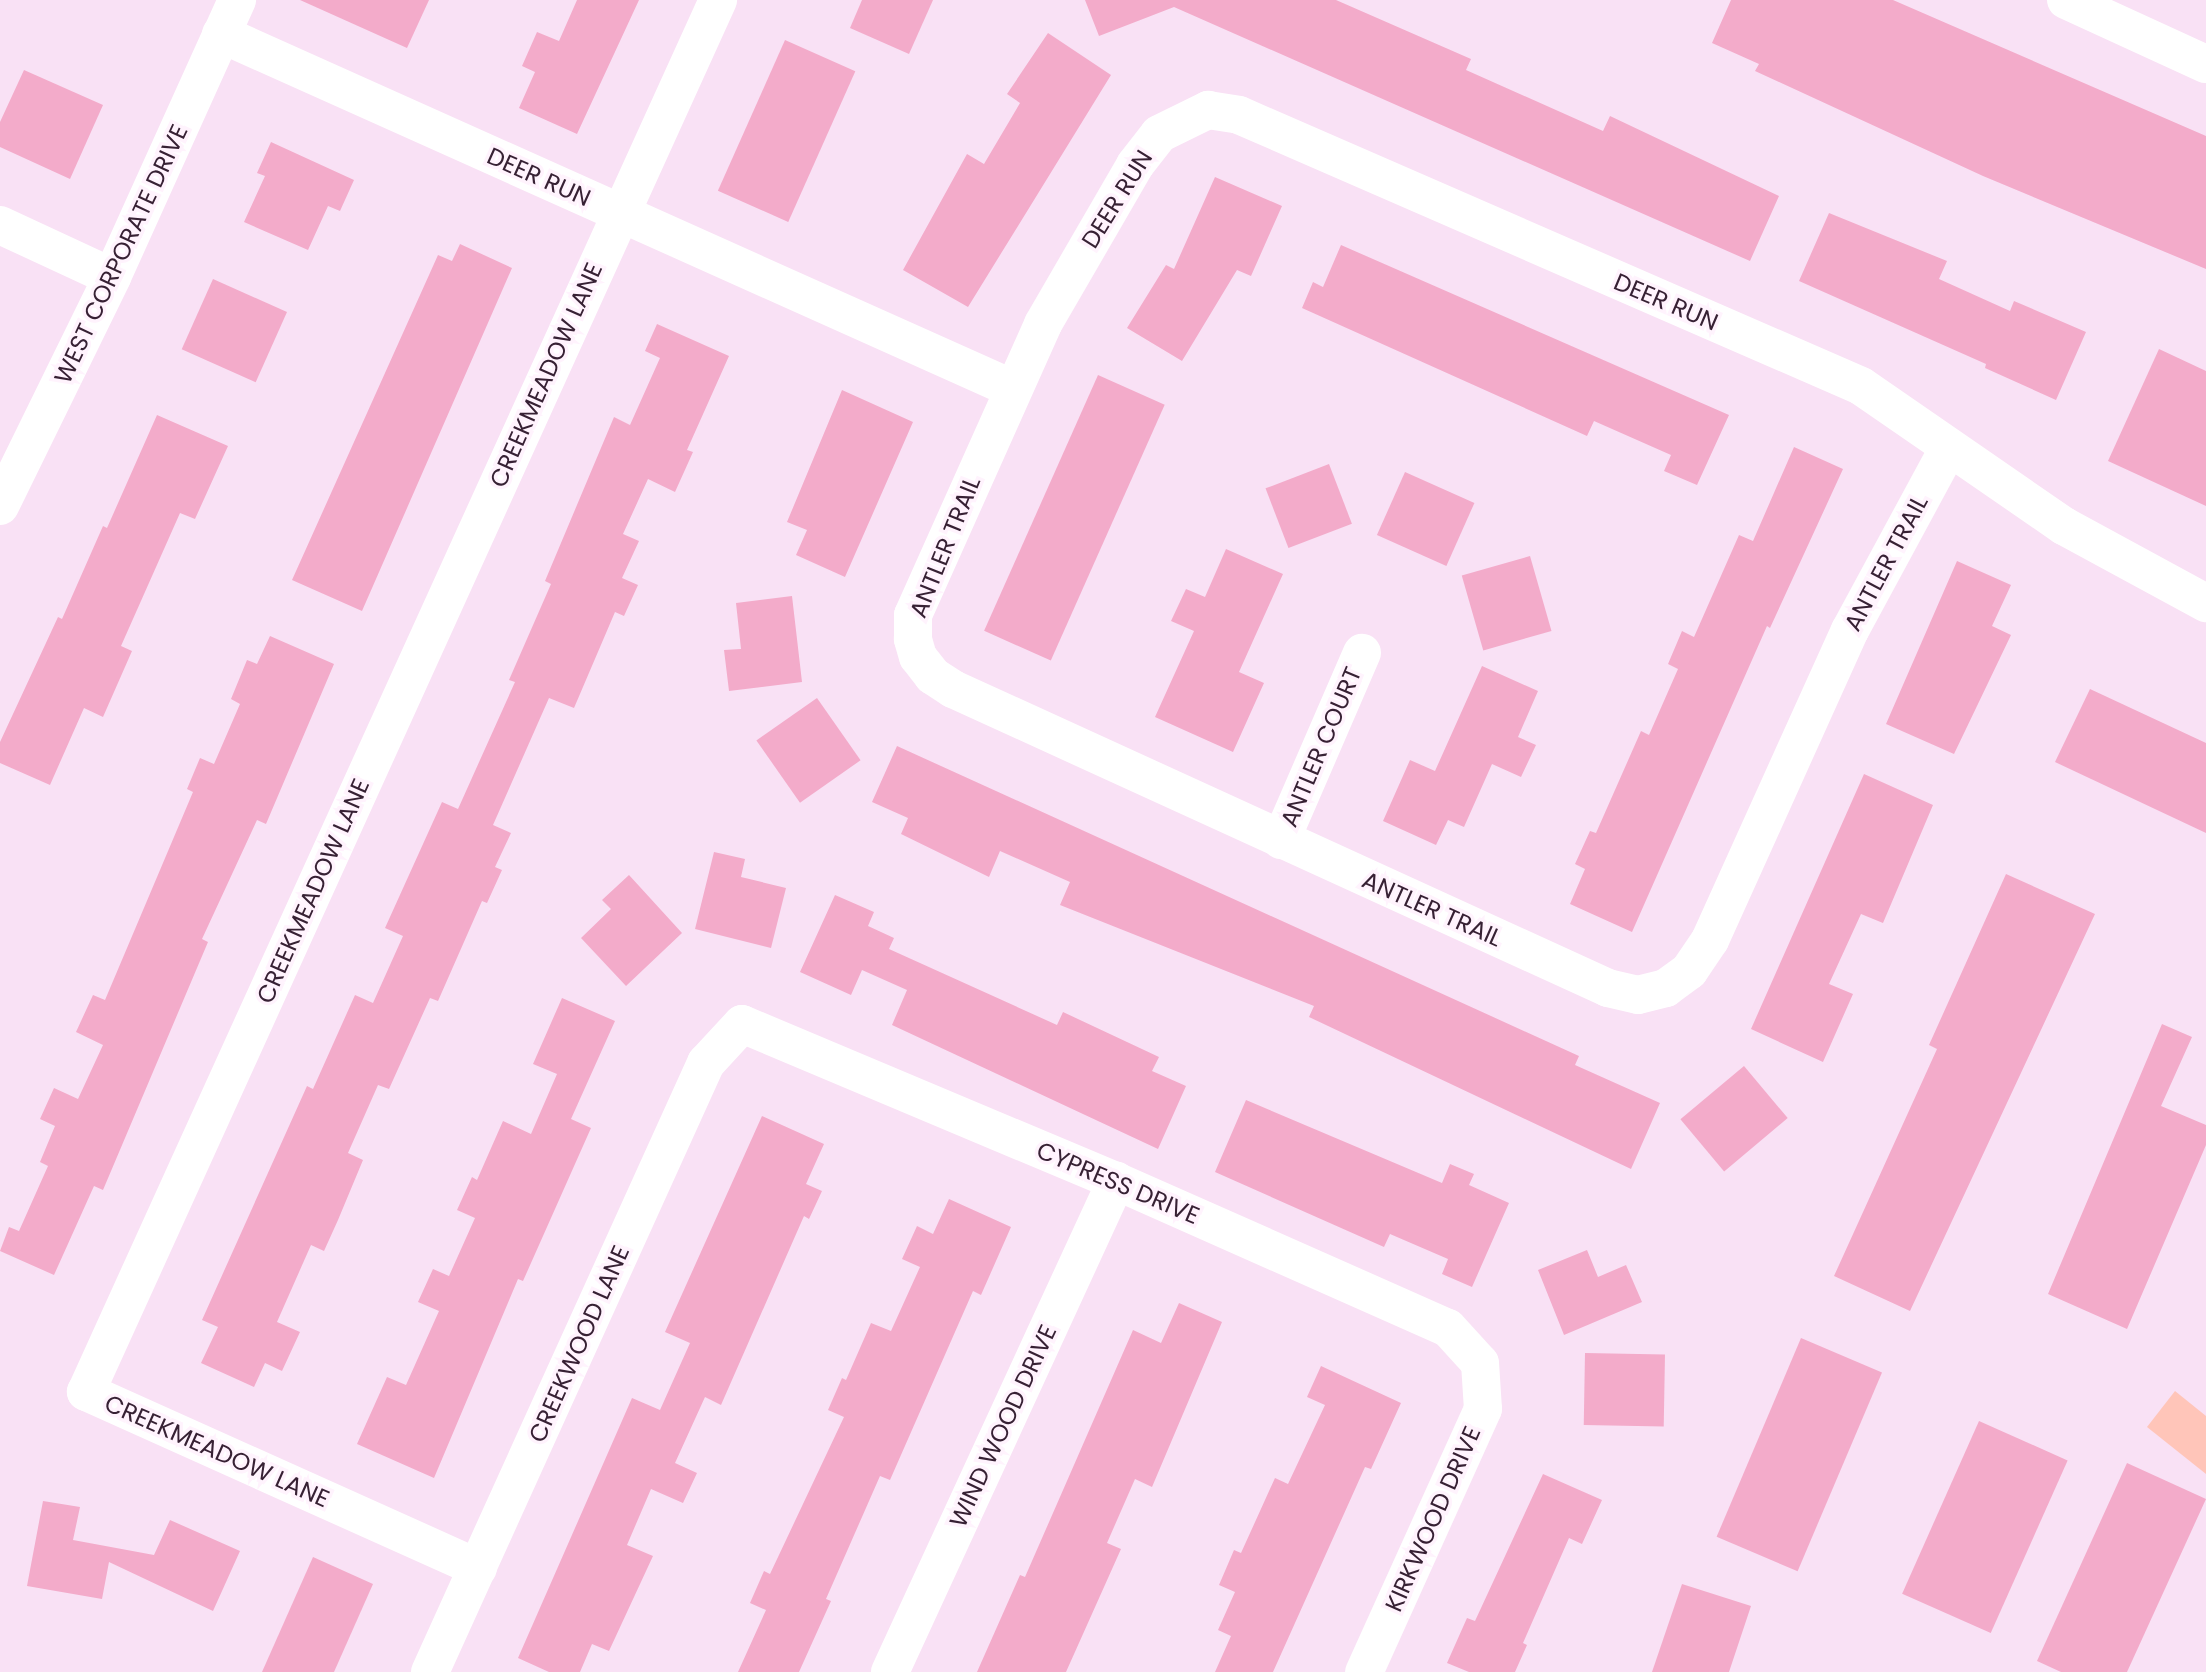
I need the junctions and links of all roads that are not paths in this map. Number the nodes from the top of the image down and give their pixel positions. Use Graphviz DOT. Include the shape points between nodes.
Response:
graph roads {
  1 [pos="718,0"];
  2 [pos="2066,0"];
  3 [pos="229,17"];
  4 [pos="2206,64"];
  5 [pos="620,213"];
  6 [pos="0,225"];
  7 [pos="112,277"];
  8 [pos="1012,388"];
  9 [pos="1948,449"];
  10 [pos="0,506"];
  11 [pos="2206,603"];
  12 [pos="1362,653"];
  13 [pos="1281,840"];
  14 [pos="741,1024"];
  15 [pos="1116,1181"];
  16 [pos="1480,1363"];
  17 [pos="478,1568"];
  18 [pos="430,1672"];
  19 [pos="890,1672"];
  20 [pos="1364,1672"];
  1 -- 5 [label="street, CREEKMEADOW LANE"];
  2 -- 4 [label="street"];
  3 -- 5 [label="street, DEER RUN"];
  3 -- 7 [label="street, WEST CORPORATE DRIVE"];
  5 -- 8 [label="street, DEER RUN"];
  5 -- 17 [label="street, CREEKMEADOW LANE" via="86,1392"];
  6 -- 7 [label="street"];
  7 -- 10 [label="street, WEST CORPORATE DRIVE"];
  8 -- 9 [label="street, DEER RUN" via="1043,324 1135,165 1159,134 1208,110 1239,115 1861,386"];
  8 -- 13 [label="street, ANTLER TRAIL" via="913,615 918,657 933,676 953,689"];
  9 -- 11 [label="street, DEER RUN" via="2064,526"];
  9 -- 13 [label="street, ANTLER TRAIL" via="1850,630 1710,940 1689,971 1666,988 1638,995 1608,988"];
  12 -- 13 [label="street, ANTLER COURT"];
  14 -- 15 [label="street, CYPRESS DRIVE"];
  14 -- 17 [label="street, CREEKWOOD LANE" via="706,1063"];
  15 -- 16 [label="street, CYPRESS DRIVE" via="1448,1328"];
  15 -- 19 [label="street, WIND WOOD DRIVE"];
  16 -- 20 [label="street, KIRKWOOD DRIVE" via="1483,1409"];
  17 -- 18 [label="street, CREEKWOOD LANE"];
}
